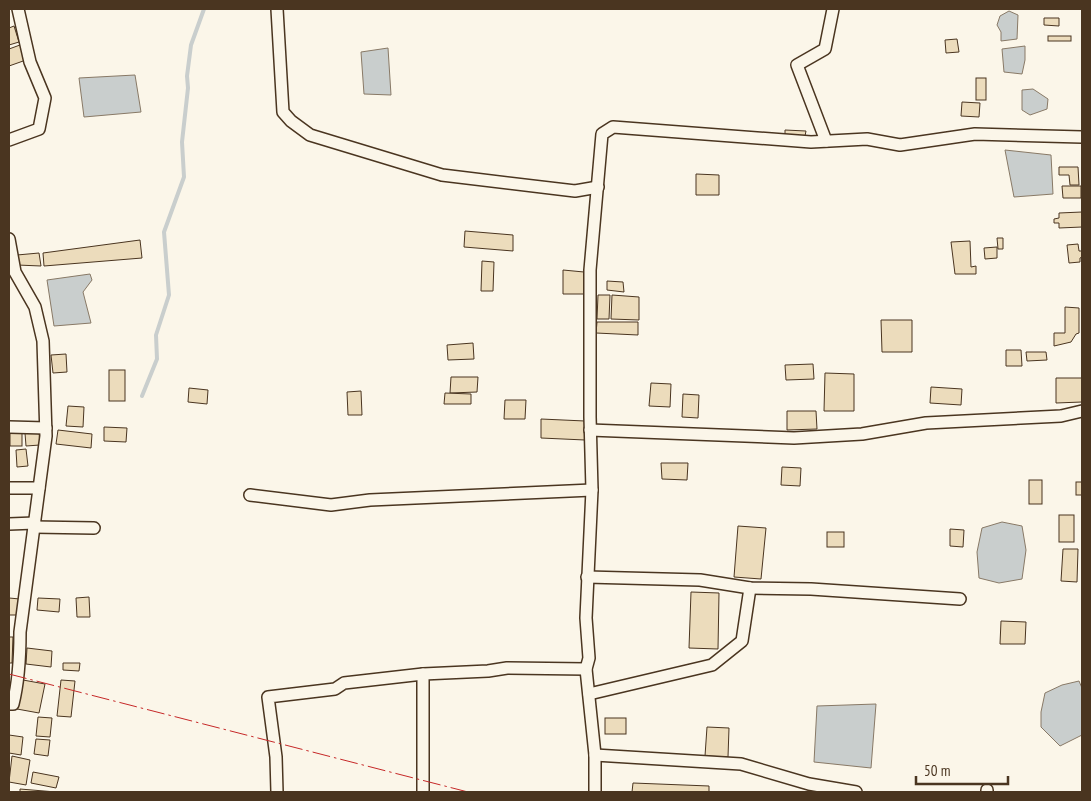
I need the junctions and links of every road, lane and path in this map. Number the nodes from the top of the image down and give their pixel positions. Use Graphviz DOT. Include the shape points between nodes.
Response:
graph roads {
  1 [pos="18,9"];
  2 [pos="277,9"];
  3 [pos="833,9"];
  4 [pos="1082,137"];
  5 [pos="9,140"];
  6 [pos="826,141"];
  7 [pos="598,186"];
  8 [pos="9,239"];
  9 [pos="1082,411"];
  10 [pos="9,427"];
  11 [pos="46,428"];
  12 [pos="590,430"];
  13 [pos="9,488"];
  14 [pos="39,488"];
  15 [pos="592,490"];
  16 [pos="250,495"];
  17 [pos="9,524"];
  18 [pos="34,525"];
  19 [pos="94,528"];
  20 [pos="588,577"];
  21 [pos="750,588"];
  22 [pos="960,599"];
  23 [pos="586,669"];
  24 [pos="423,674"];
  25 [pos="589,694"];
  26 [pos="9,704"];
  27 [pos="595,755"];
  28 [pos="277,792"];
  29 [pos="423,792"];
  30 [pos="595,792"];
  31 [pos="856,792"];
  1 -- 5 [label="street" via="30,62 45,98 39,129"];
  2 -- 7 [label="street" via="284,112 310,135 442,175 575,191"];
  3 -- 6 [label="street" via="825,49 797,65"];
  4 -- 6 [label="street" via="975,134 900,145 867,138"];
  6 -- 7 [label="street" via="613,127 602,134"];
  7 -- 12 [label="street" via="590,270"];
  8 -- 11 [label="street" via="15,272 35,307 43,341"];
  9 -- 12 [label="street" via="1061,416 926,423 862,434 794,438"];
  10 -- 11 [label="street"];
  11 -- 14 [label="street"];
  12 -- 15 [label="street"];
  13 -- 14 [label="street"];
  14 -- 18 [label="street"];
  15 -- 16 [label="street" via="331,505"];
  15 -- 20 [label="street"];
  17 -- 18 [label="street"];
  18 -- 19 [label="street"];
  18 -- 26 [label="street" via="20,632 17,689 13,704"];
  20 -- 21 [label="street" via="700,580"];
  20 -- 23 [label="street" via="586,618 589,658"];
  21 -- 22 [label="street"];
  21 -- 25 [label="street" via="742,641 712,665"];
  23 -- 24 [label="street" via="507,668"];
  23 -- 25 [label="street"];
  24 -- 28 [label="street" via="344,683 335,689 268,697"];
  24 -- 29 [label="street"];
  25 -- 27 [label="street"];
  27 -- 30 [label="street"];
  27 -- 31 [label="street" via="741,764 809,784"];
}
